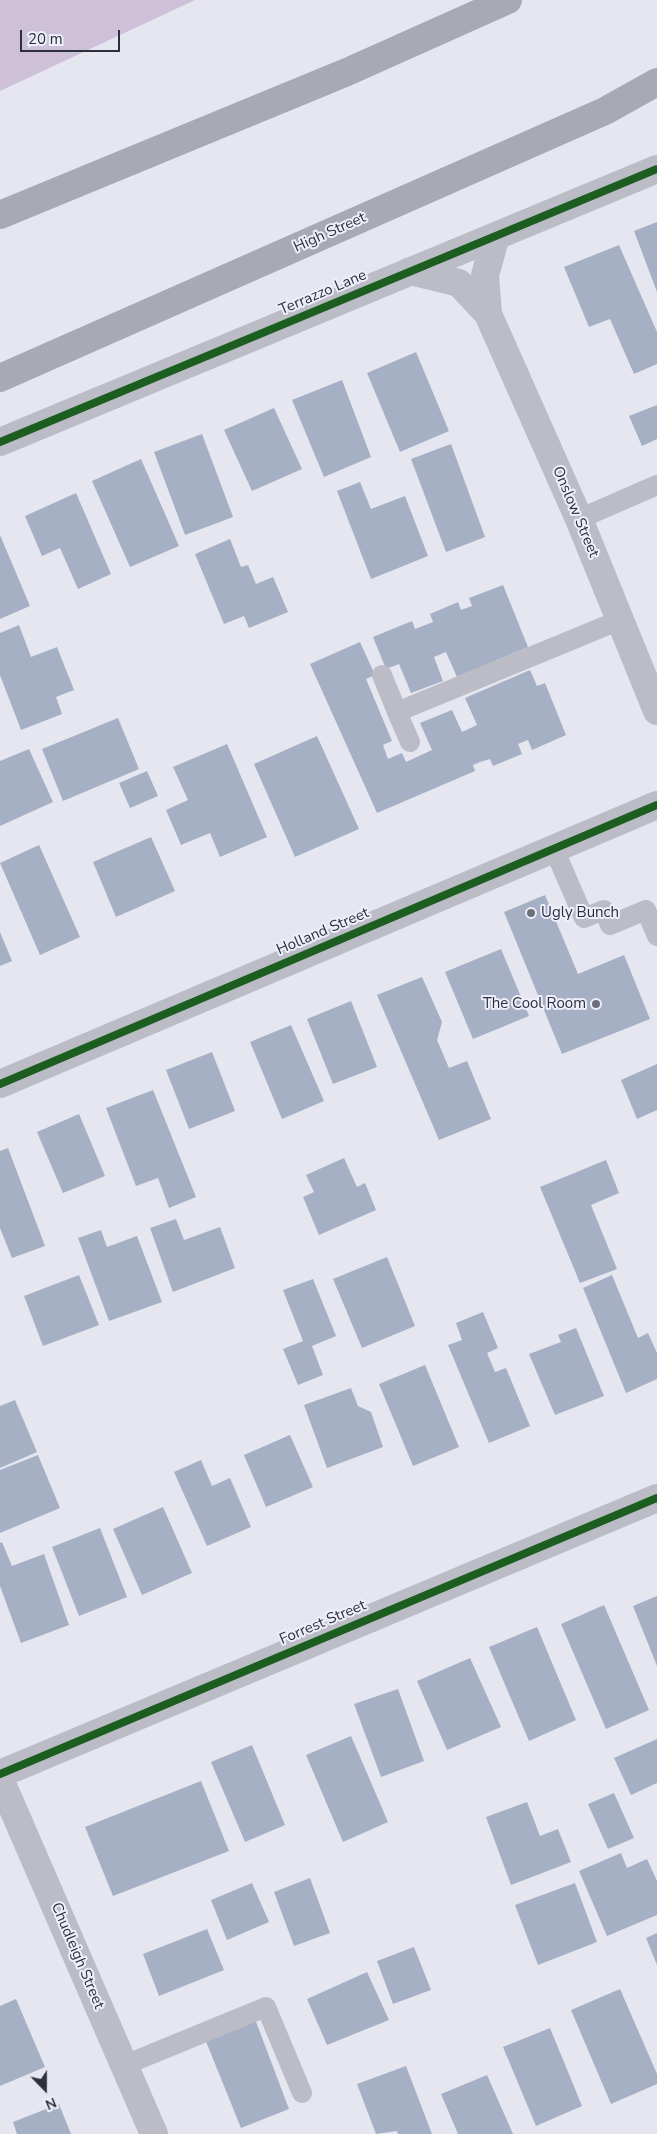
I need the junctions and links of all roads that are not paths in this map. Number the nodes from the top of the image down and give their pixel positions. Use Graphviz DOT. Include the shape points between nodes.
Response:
graph roads {
  1 [pos="508,0"];
  2 [pos="657,82"];
  3 [pos="657,94"];
  4 [pos="605,111"];
  5 [pos="657,169"];
  6 [pos="0,215"];
  7 [pos="496,236"];
  8 [pos="410,271"];
  9 [pos="488,314"];
  10 [pos="0,378"];
  11 [pos="0,442"];
  12 [pos="657,485"];
  13 [pos="579,519"];
  14 [pos="620,620"];
  15 [pos="382,675"];
  16 [pos="657,711"];
  17 [pos="398,712"];
  18 [pos="410,742"];
  19 [pos="657,805"];
  20 [pos="554,849"];
  21 [pos="657,936"];
  22 [pos="0,1084"];
  23 [pos="657,1498"];
  24 [pos="0,1774"];
  25 [pos="0,1779"];
  26 [pos="125,2065"];
  27 [pos="302,2093"];
  28 [pos="154,2134"];
  1 -- 6 [label="highway" via="347,72"];
  2 -- 4 [label="highway, High Street"];
  3 -- 4 [label="highway"];
  4 -- 10 [label="highway, High Street"];
  5 -- 7 [label="street, Terrazzo Lane"];
  7 -- 8 [label="street, Terrazzo Lane"];
  7 -- 9 [label="street, Onslow Street" via="485,275"];
  8 -- 9 [label="street, Onslow Street" via="459,283"];
  8 -- 11 [label="street, Terrazzo Lane"];
  9 -- 13 [label="street, Onslow Street"];
  12 -- 13 [label="lane"];
  13 -- 14 [label="street, Onslow Street"];
  14 -- 16 [label="street, Onslow Street"];
  14 -- 17 [label="lane"];
  15 -- 17 [label="lane"];
  17 -- 18 [label="lane"];
  19 -- 20 [label="street, Holland Street"];
  20 -- 21 [label="lane" via="584,918 604,910 610,926 646,910"];
  20 -- 22 [label="street, Holland Street"];
  23 -- 24 [label="street, Forrest Street"];
  25 -- 26 [label="street, Chudleigh Street"];
  26 -- 27 [label="lane" via="266,2007"];
  26 -- 28 [label="street, Chudleigh Street"];
}
